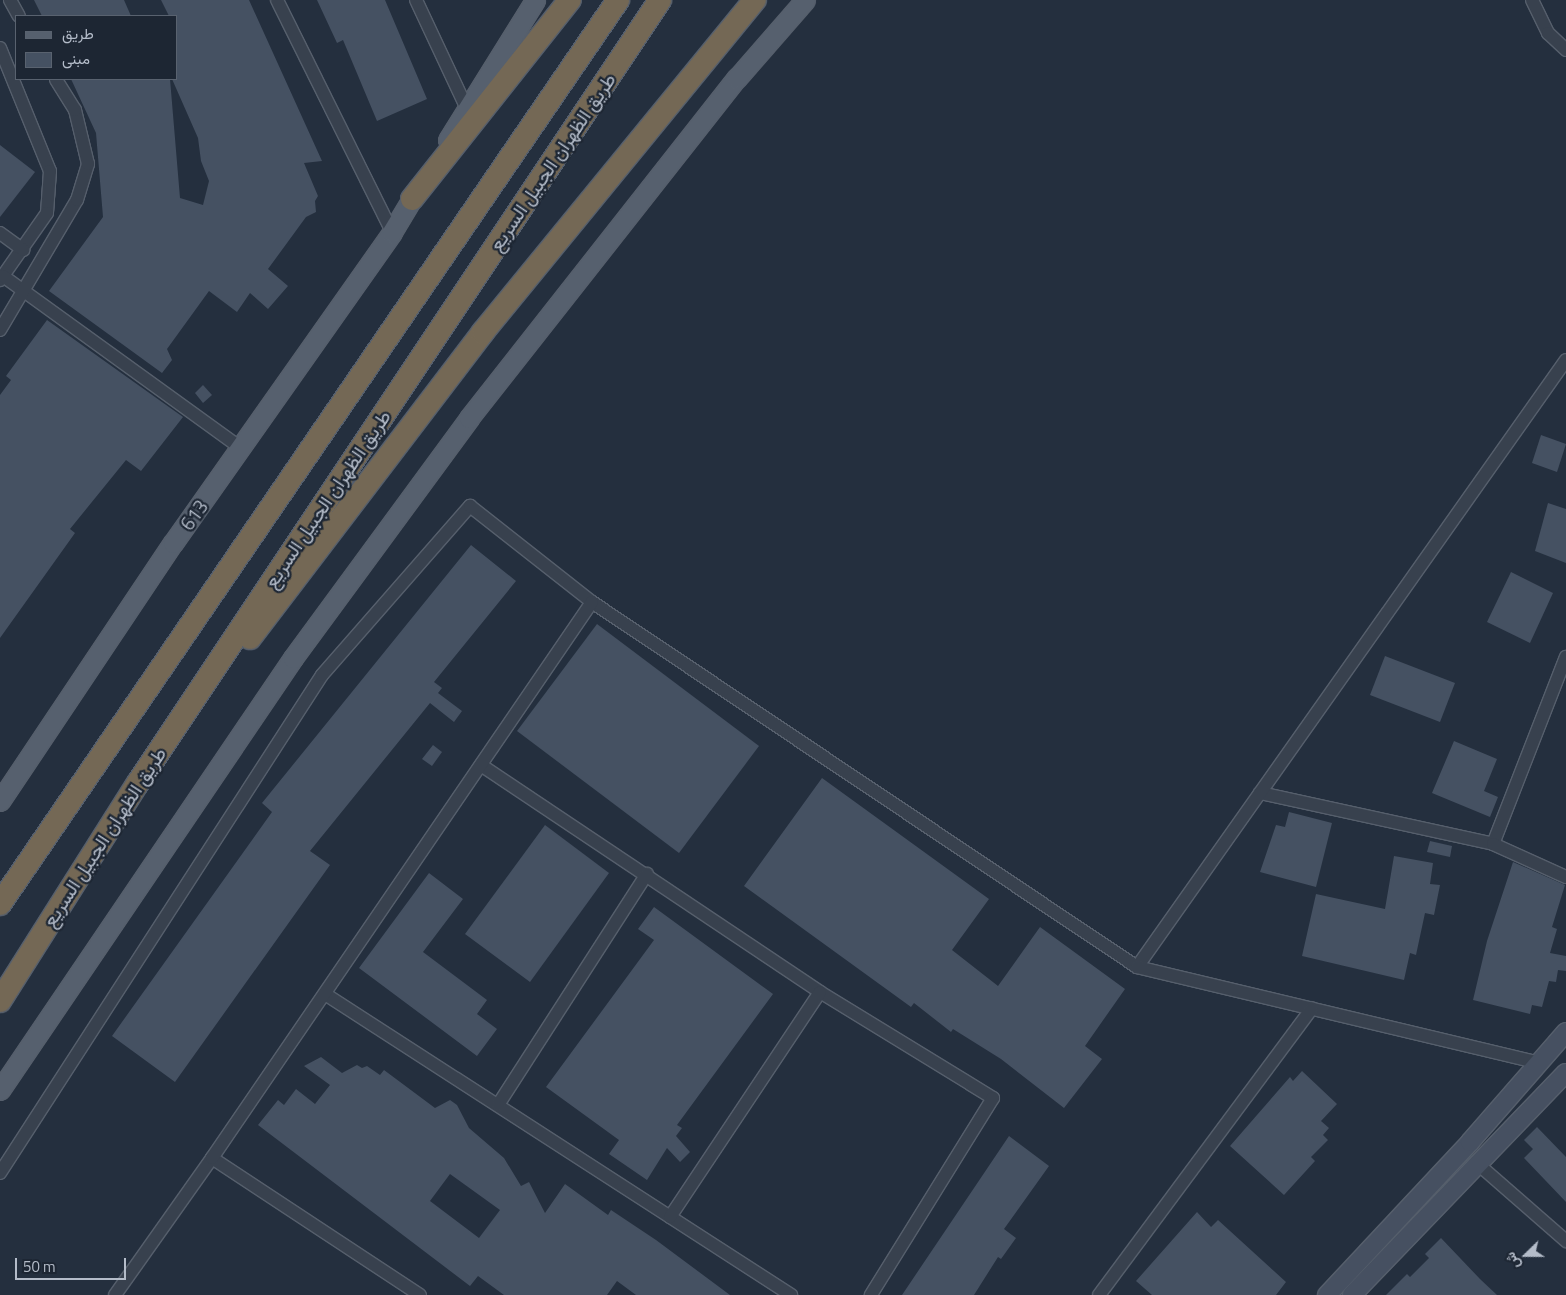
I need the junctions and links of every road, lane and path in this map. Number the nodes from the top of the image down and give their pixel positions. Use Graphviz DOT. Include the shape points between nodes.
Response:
graph roads {
  1 [pos="10,0"];
  2 [pos="277,0"];
  3 [pos="416,0"];
  4 [pos="535,0"];
  5 [pos="570,0"];
  6 [pos="618,0"];
  7 [pos="660,0"];
  8 [pos="755,0"];
  9 [pos="805,0"];
  10 [pos="1532,0"];
  11 [pos="19,15"];
  12 [pos="0,48"];
  13 [pos="1566,50"];
  14 [pos="57,80"];
  15 [pos="467,109"];
  16 [pos="412,199"];
  17 [pos="392,232"];
  18 [pos="0,233"];
  19 [pos="23,250"];
  20 [pos="1,278"];
  21 [pos="23,291"];
  22 [pos="0,330"];
  23 [pos="1566,360"];
  24 [pos="242,449"];
  25 [pos="592,602"];
  26 [pos="1566,657"];
  27 [pos="481,765"];
  28 [pos="138,783"];
  29 [pos="1260,793"];
  30 [pos="0,801"];
  31 [pos="1493,844"];
  32 [pos="647,874"];
  33 [pos="1566,877"];
  34 [pos="0,904"];
  35 [pos="1137,967"];
  36 [pos="820,992"];
  37 [pos="324,994"];
  38 [pos="0,1000"];
  39 [pos="1312,1008"];
  40 [pos="1566,1032"];
  41 [pos="1539,1063"];
  42 [pos="1566,1073"];
  43 [pos="0,1090"];
  44 [pos="498,1105"];
  45 [pos="212,1158"];
  46 [pos="1479,1165"];
  47 [pos="0,1173"];
  48 [pos="670,1217"];
  49 [pos="1566,1241"];
  50 [pos="114,1295"];
  51 [pos="420,1295"];
  52 [pos="791,1295"];
  53 [pos="871,1295"];
  54 [pos="1099,1295"];
  55 [pos="1327,1295"];
  56 [pos="1352,1295"];
  1 -- 11 [label="street"];
  2 -- 17 [label="street"];
  3 -- 15 [label="street"];
  4 -- 15 [label="main road, 613"];
  5 -- 16 [label="highway"];
  6 -- 34 [label="highway, طريق الظهران الجبيل السريع"];
  7 -- 28 [label="highway, طريق الظهران الجبيل السريع"];
  8 -- 28 [label="highway" via="483,332 334,532"];
  9 -- 43 [label="main road" via="737,78 469,418 287,666"];
  10 -- 13 [label="street" via="1548,33"];
  12 -- 19 [label="street" via="50,171 48,214"];
  14 -- 21 [label="street" via="75,110 88,164 77,200"];
  15 -- 16 [label="main road, 613"];
  16 -- 17 [label="main road, 613"];
  17 -- 24 [label="main road, 613"];
  18 -- 19 [label="street"];
  19 -- 20 [label="street"];
  20 -- 21 [label="street"];
  21 -- 22 [label="street"];
  21 -- 24 [label="street"];
  23 -- 29 [label="street"];
  24 -- 30 [label="main road, 613" via="173,543"];
  25 -- 27 [label="street"];
  25 -- 35 [label="street"];
  25 -- 47 [label="street" via="470,506 322,675"];
  26 -- 31 [label="street"];
  27 -- 32 [label="street"];
  27 -- 37 [label="street"];
  28 -- 38 [label="highway, طريق الظهران الجبيل السريع"];
  29 -- 31 [label="street"];
  29 -- 35 [label="street"];
  31 -- 33 [label="street"];
  32 -- 36 [label="street"];
  32 -- 44 [label="street"];
  35 -- 39 [label="street"];
  36 -- 48 [label="street"];
  36 -- 53 [label="street" via="993,1098"];
  37 -- 44 [label="street"];
  37 -- 45 [label="street"];
  39 -- 41 [label="street"];
  39 -- 54 [label="street"];
  40 -- 41 [label="street"];
  41 -- 55 [label="street"];
  42 -- 46 [label="street"];
  44 -- 48 [label="street"];
  45 -- 50 [label="street"];
  45 -- 51 [label="street"];
  46 -- 49 [label="street"];
  46 -- 56 [label="street"];
  48 -- 52 [label="street"];
}
